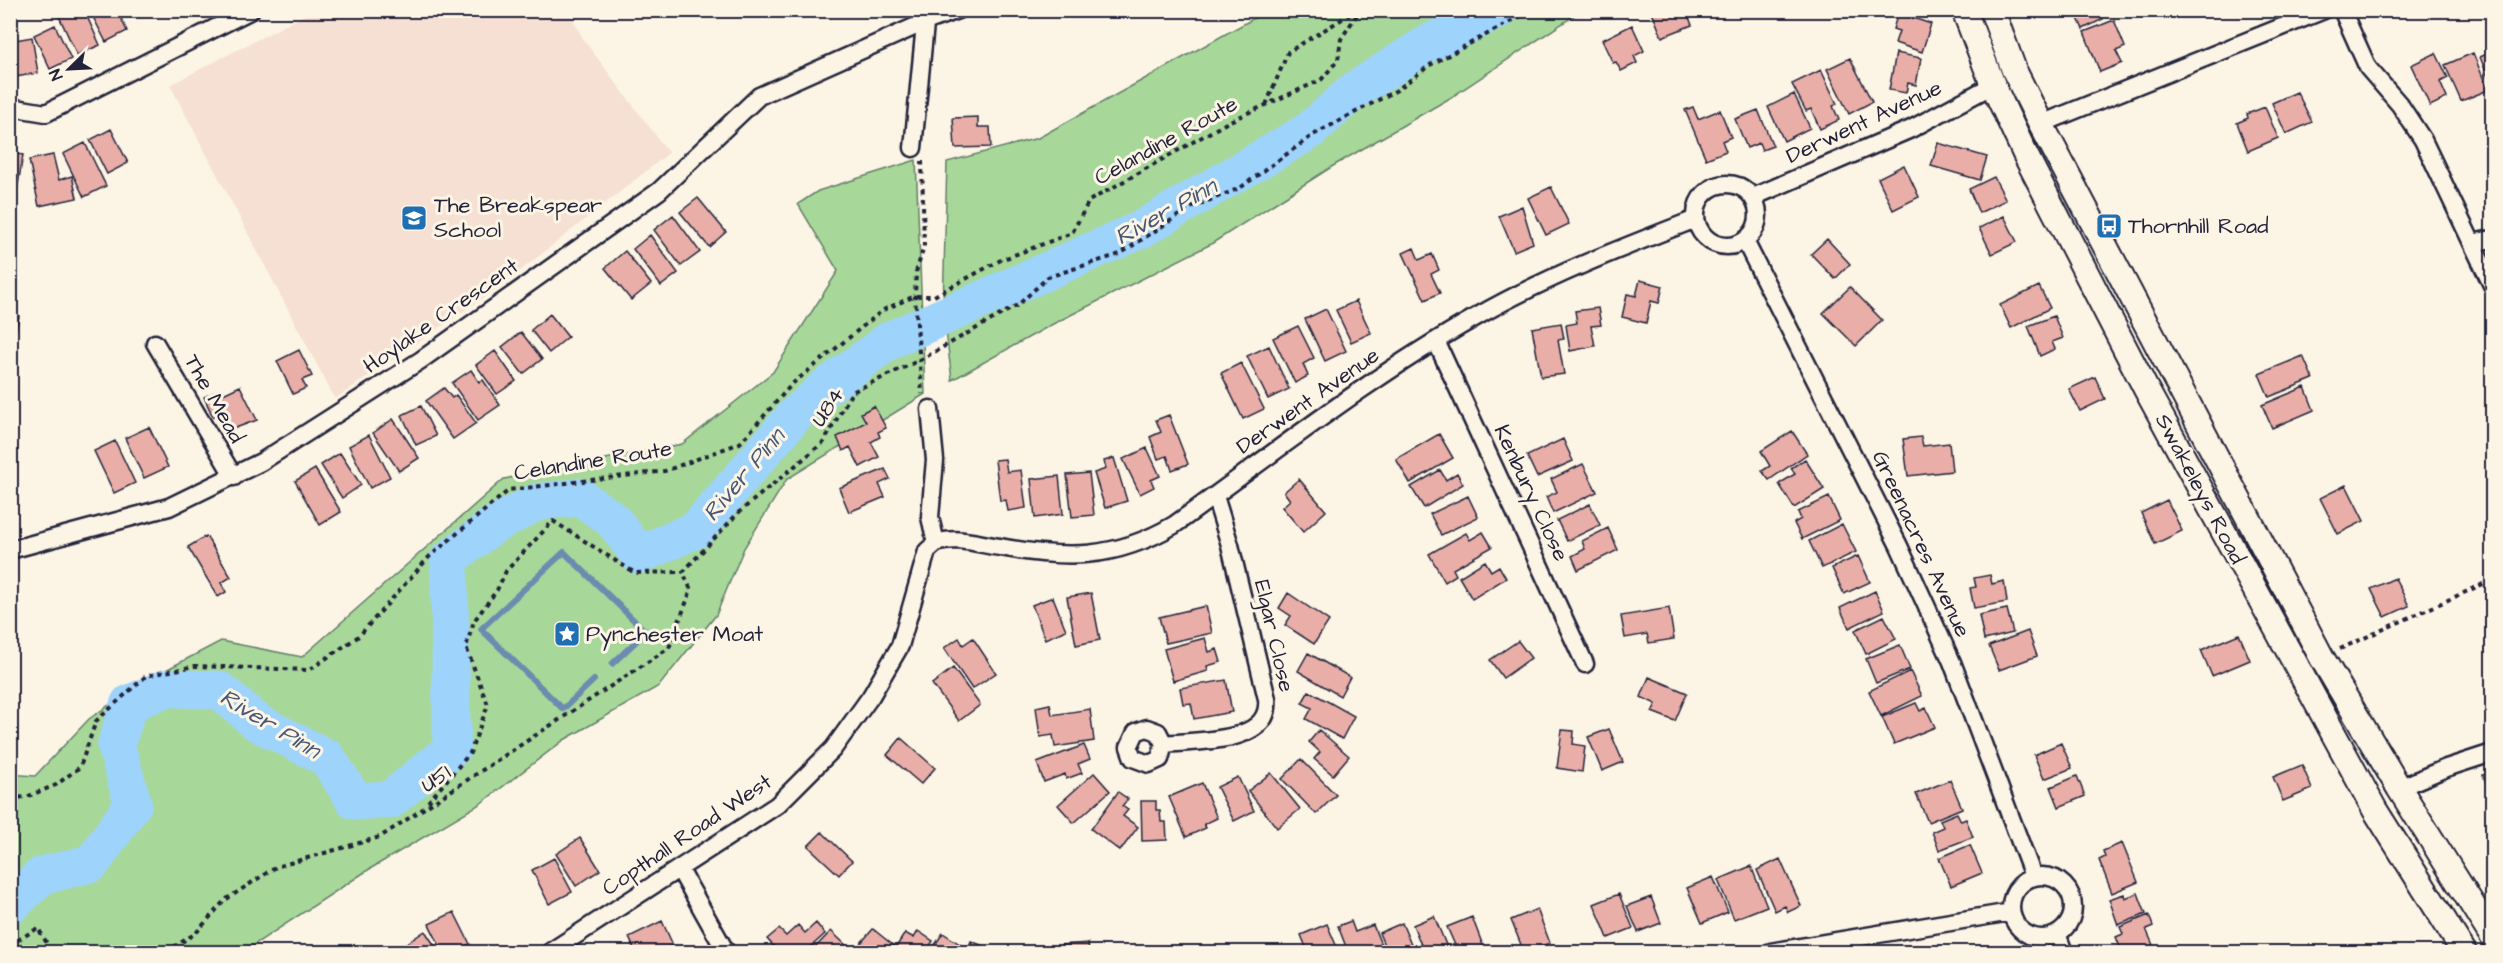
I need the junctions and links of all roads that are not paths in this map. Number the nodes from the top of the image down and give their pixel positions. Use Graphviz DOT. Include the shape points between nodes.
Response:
graph roads {
  1 [pos="251,10"];
  2 [pos="958,10"];
  3 [pos="1964,10"];
  4 [pos="1992,10"];
  5 [pos="2324,10"];
  6 [pos="2342,10"];
  7 [pos="926,16"];
  8 [pos="1993,85"];
  9 [pos="10,107"];
  10 [pos="2041,124"];
  11 [pos="913,148"];
  12 [pos="1753,197"];
  13 [pos="1696,219"];
  14 [pos="2493,239"];
  15 [pos="1745,241"];
  16 [pos="2472,243"];
  17 [pos="2493,285"];
  18 [pos="2140,314"];
  19 [pos="2113,326"];
  20 [pos="1436,341"];
  21 [pos="155,343"];
  22 [pos="930,409"];
  23 [pos="234,477"];
  24 [pos="1215,496"];
  25 [pos="936,543"];
  26 [pos="10,550"];
  27 [pos="1585,664"];
  28 [pos="1164,744"];
  29 [pos="2493,753"];
  30 [pos="2399,788"];
  31 [pos="680,870"];
  32 [pos="2033,876"];
  33 [pos="2011,912"];
  34 [pos="2057,934"];
  35 [pos="2493,936"];
  36 [pos="550,952"];
  37 [pos="726,952"];
  38 [pos="1770,952"];
  39 [pos="2064,952"];
  40 [pos="2464,952"];
  1 -- 9 [label="street" via="46,113"];
  2 -- 7 [label="street, Hoylake Crescent"];
  3 -- 8 [label="main road, Swakeleys Road"];
  4 -- 10 [label="main road, Swakeleys Road" via="2014,70"];
  5 -- 10 [label="street"];
  6 -- 16 [label="street" via="2368,68 2423,140"];
  7 -- 11 [label="street"];
  7 -- 23 [label="street, Hoylake Crescent" via="759,96 659,191 421,360"];
  8 -- 12 [label="street, Derwent Avenue" via="1911,129"];
  8 -- 19 [label="main road, Swakeleys Road"];
  10 -- 18 [label="main road, Swakeleys Road"];
  12 -- 13 [label="street" via="1739,185 1717,184 1700,198"];
  12 -- 15 [label="street" via="1758,218"];
  13 -- 15 [label="street" via="1699,229 1715,244 1736,245"];
  13 -- 20 [label="street, Derwent Avenue" via="1575,267"];
  14 -- 16 [label="street"];
  15 -- 32 [label="street, Greenacres Avenue" via="1899,546 1952,662"];
  16 -- 17 [label="street"];
  18 -- 19 [label="main road"];
  18 -- 30 [label="main road, Swakeleys Road" via="2322,657"];
  19 -- 40 [label="main road, Swakeleys Road" via="2375,810"];
  20 -- 24 [label="street, Derwent Avenue" via="1364,387"];
  20 -- 27 [label="street, Kenbury Close"];
  21 -- 23 [label="street, The Mead"];
  22 -- 25 [label="street" via="935,460 930,517"];
  23 -- 26 [label="street, Hoylake Crescent" via="169,507"];
  24 -- 25 [label="street, Derwent Avenue" via="1158,534 1105,553 1065,556 957,540"];
  24 -- 28 [label="street, Elgar Close" via="1248,615 1268,699 1267,712 1261,724 1249,732"];
  25 -- 31 [label="street, Copthall Road West" via="927,551 900,646 833,750 777,805"];
  29 -- 30 [label="street"];
  30 -- 35 [label="main road, Swakeleys Road"];
  31 -- 36 [label="street, Copthall Road West"];
  31 -- 37 [label="street"];
  32 -- 33 [label="street" via="2013,894"];
  32 -- 34 [label="street" via="2051,876 2071,894 2070,921"];
  33 -- 34 [label="street" via="2018,927 2032,937"];
  33 -- 38 [label="street"];
  34 -- 39 [label="street"];
}
